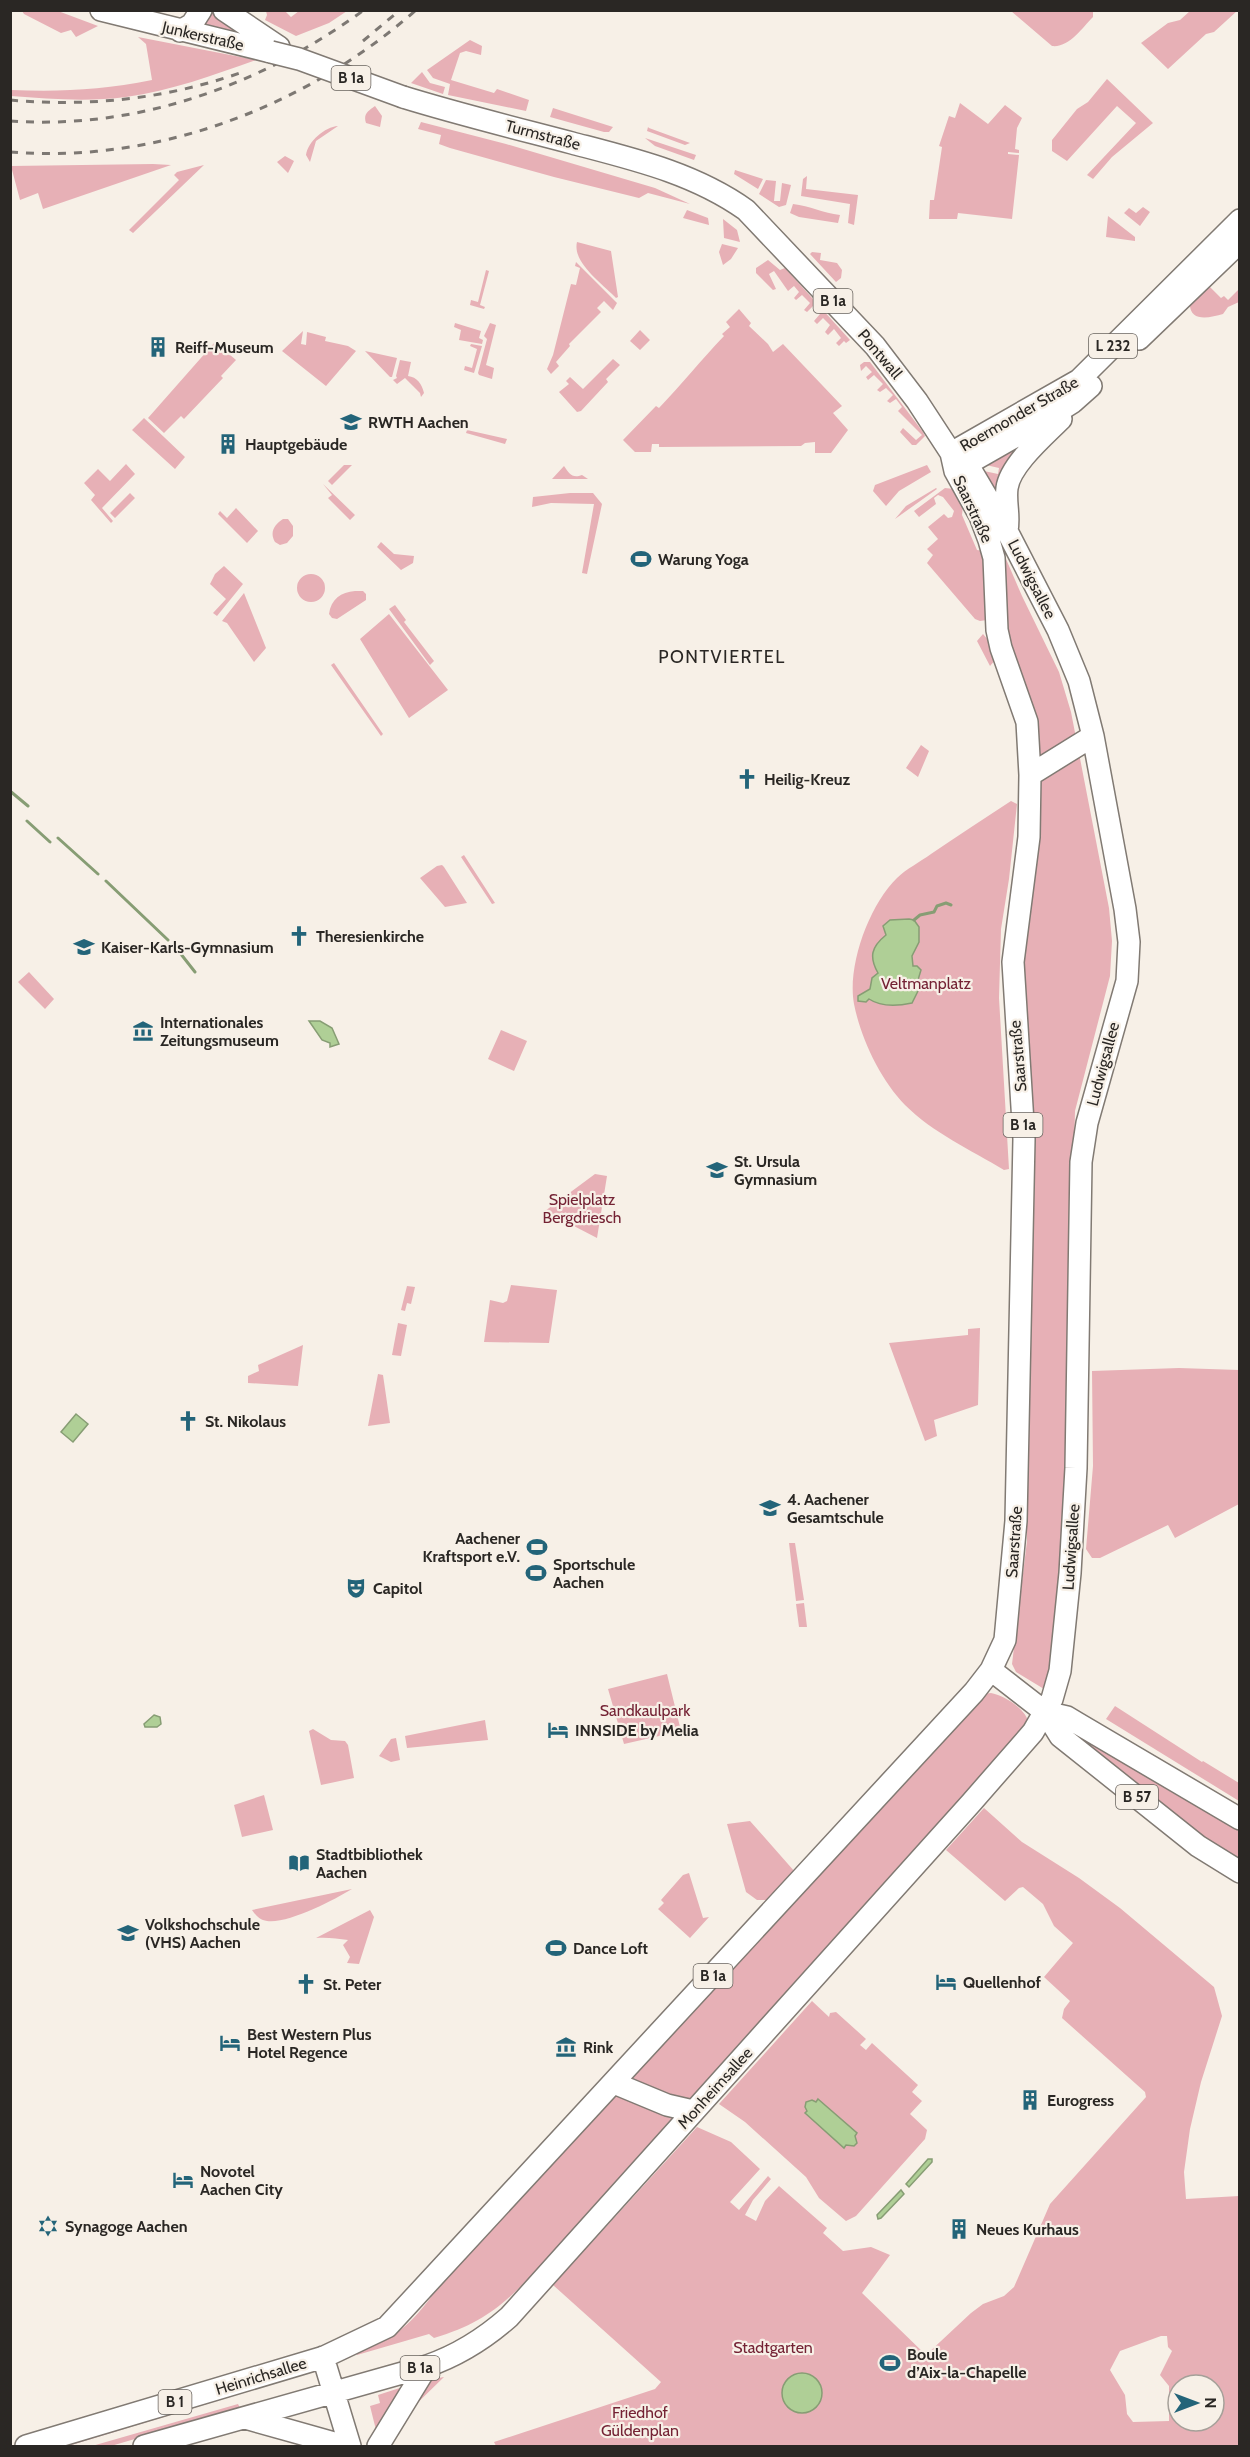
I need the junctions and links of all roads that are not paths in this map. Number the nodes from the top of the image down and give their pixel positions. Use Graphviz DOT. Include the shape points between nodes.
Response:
graph roads {
  1 [pos="101,10"];
  2 [pos="201,10"];
  3 [pos="224,10"];
  4 [pos="180,32"];
  5 [pos="275,50"];
  6 [pos="1239,220"];
  7 [pos="772,238"];
  8 [pos="1239,242"];
  9 [pos="1073,402"];
  10 [pos="958,463"];
  11 [pos="1007,531"];
  12 [pos="1093,736"];
  13 [pos="1030,775"];
  14 [pos="991,1670"];
  15 [pos="1045,1712"];
  16 [pos="1239,1819"];
  17 [pos="1239,1872"];
  18 [pos="614,2083"];
  19 [pos="693,2111"];
  20 [pos="323,2357"];
  21 [pos="427,2366"];
  22 [pos="334,2392"];
  23 [pos="244,2418"];
  24 [pos="26,2446"];
  25 [pos="144,2446"];
  26 [pos="345,2446"];
  27 [pos="350,2446"];
  28 [pos="378,2446"];
  1 -- 4 [label="main road, Junkerstraße / B 1a"];
  2 -- 4 [label="main road" via="192,24"];
  3 -- 5 [label="main road, Turmstraße / B 1a"];
  4 -- 5 [label="main road, Junkerstraße / B 1a"];
  5 -- 7 [label="main road, Turmstraße / B 1a, bridge" via="403,97 690,177 748,212"];
  6 -- 10 [label="main road, Roermonder Straße / L 232" via="1079,380"];
  7 -- 10 [label="main road, Pontwall / B 1a" via="874,346"];
  8 -- 9 [label="main road, Roermonder Straße / L 232"];
  9 -- 10 [label="main road, Roermonder Straße / L 232"];
  9 -- 11 [label="main road" via="1012,473 1007,489"];
  10 -- 11 [label="main road, Ludwigsallee / B 1a"];
  10 -- 13 [label="main road, Saarstraße / B 1a" via="989,540 1001,648 1027,722"];
  11 -- 12 [label="main road, Ludwigsallee / B 1a" via="1070,657"];
  12 -- 13 [label="main road"];
  12 -- 15 [label="main road, Ludwigsallee / B 1a" via="1125,909 1129,964 1082,1149 1076,1468 1070,1573 1057,1687"];
  13 -- 14 [label="main road, Saarstraße / B 1a" via="1028,850 1013,962 1024,1139 1018,1487 1006,1631"];
  14 -- 15 [label="main road, B 57"];
  14 -- 18 [label="main road, B 1a"];
  15 -- 16 [label="main road, B 57" via="1077,1723"];
  15 -- 17 [label="main road, B 57" via="1060,1736 1198,1846"];
  15 -- 19 [label="main road, Monheimsallee / B 1a" via="992,1779"];
  18 -- 19 [label="main road" via="667,2105"];
  18 -- 20 [label="main road, B 1a" via="398,2317 387,2327"];
  19 -- 21 [label="main road, Monheimsallee / B 1a" via="509,2317 470,2347"];
  20 -- 22 [label="main road"];
  20 -- 24 [label="main road, Heinrichsallee / B 1"];
  21 -- 22 [label="main road, Monheimsallee / B 1a"];
  21 -- 28 [label="main road"];
  22 -- 23 [label="main road, B 1a"];
  22 -- 27 [label="main road"];
  23 -- 25 [label="main road, B 1"];
  23 -- 26 [label="main road"];
}
